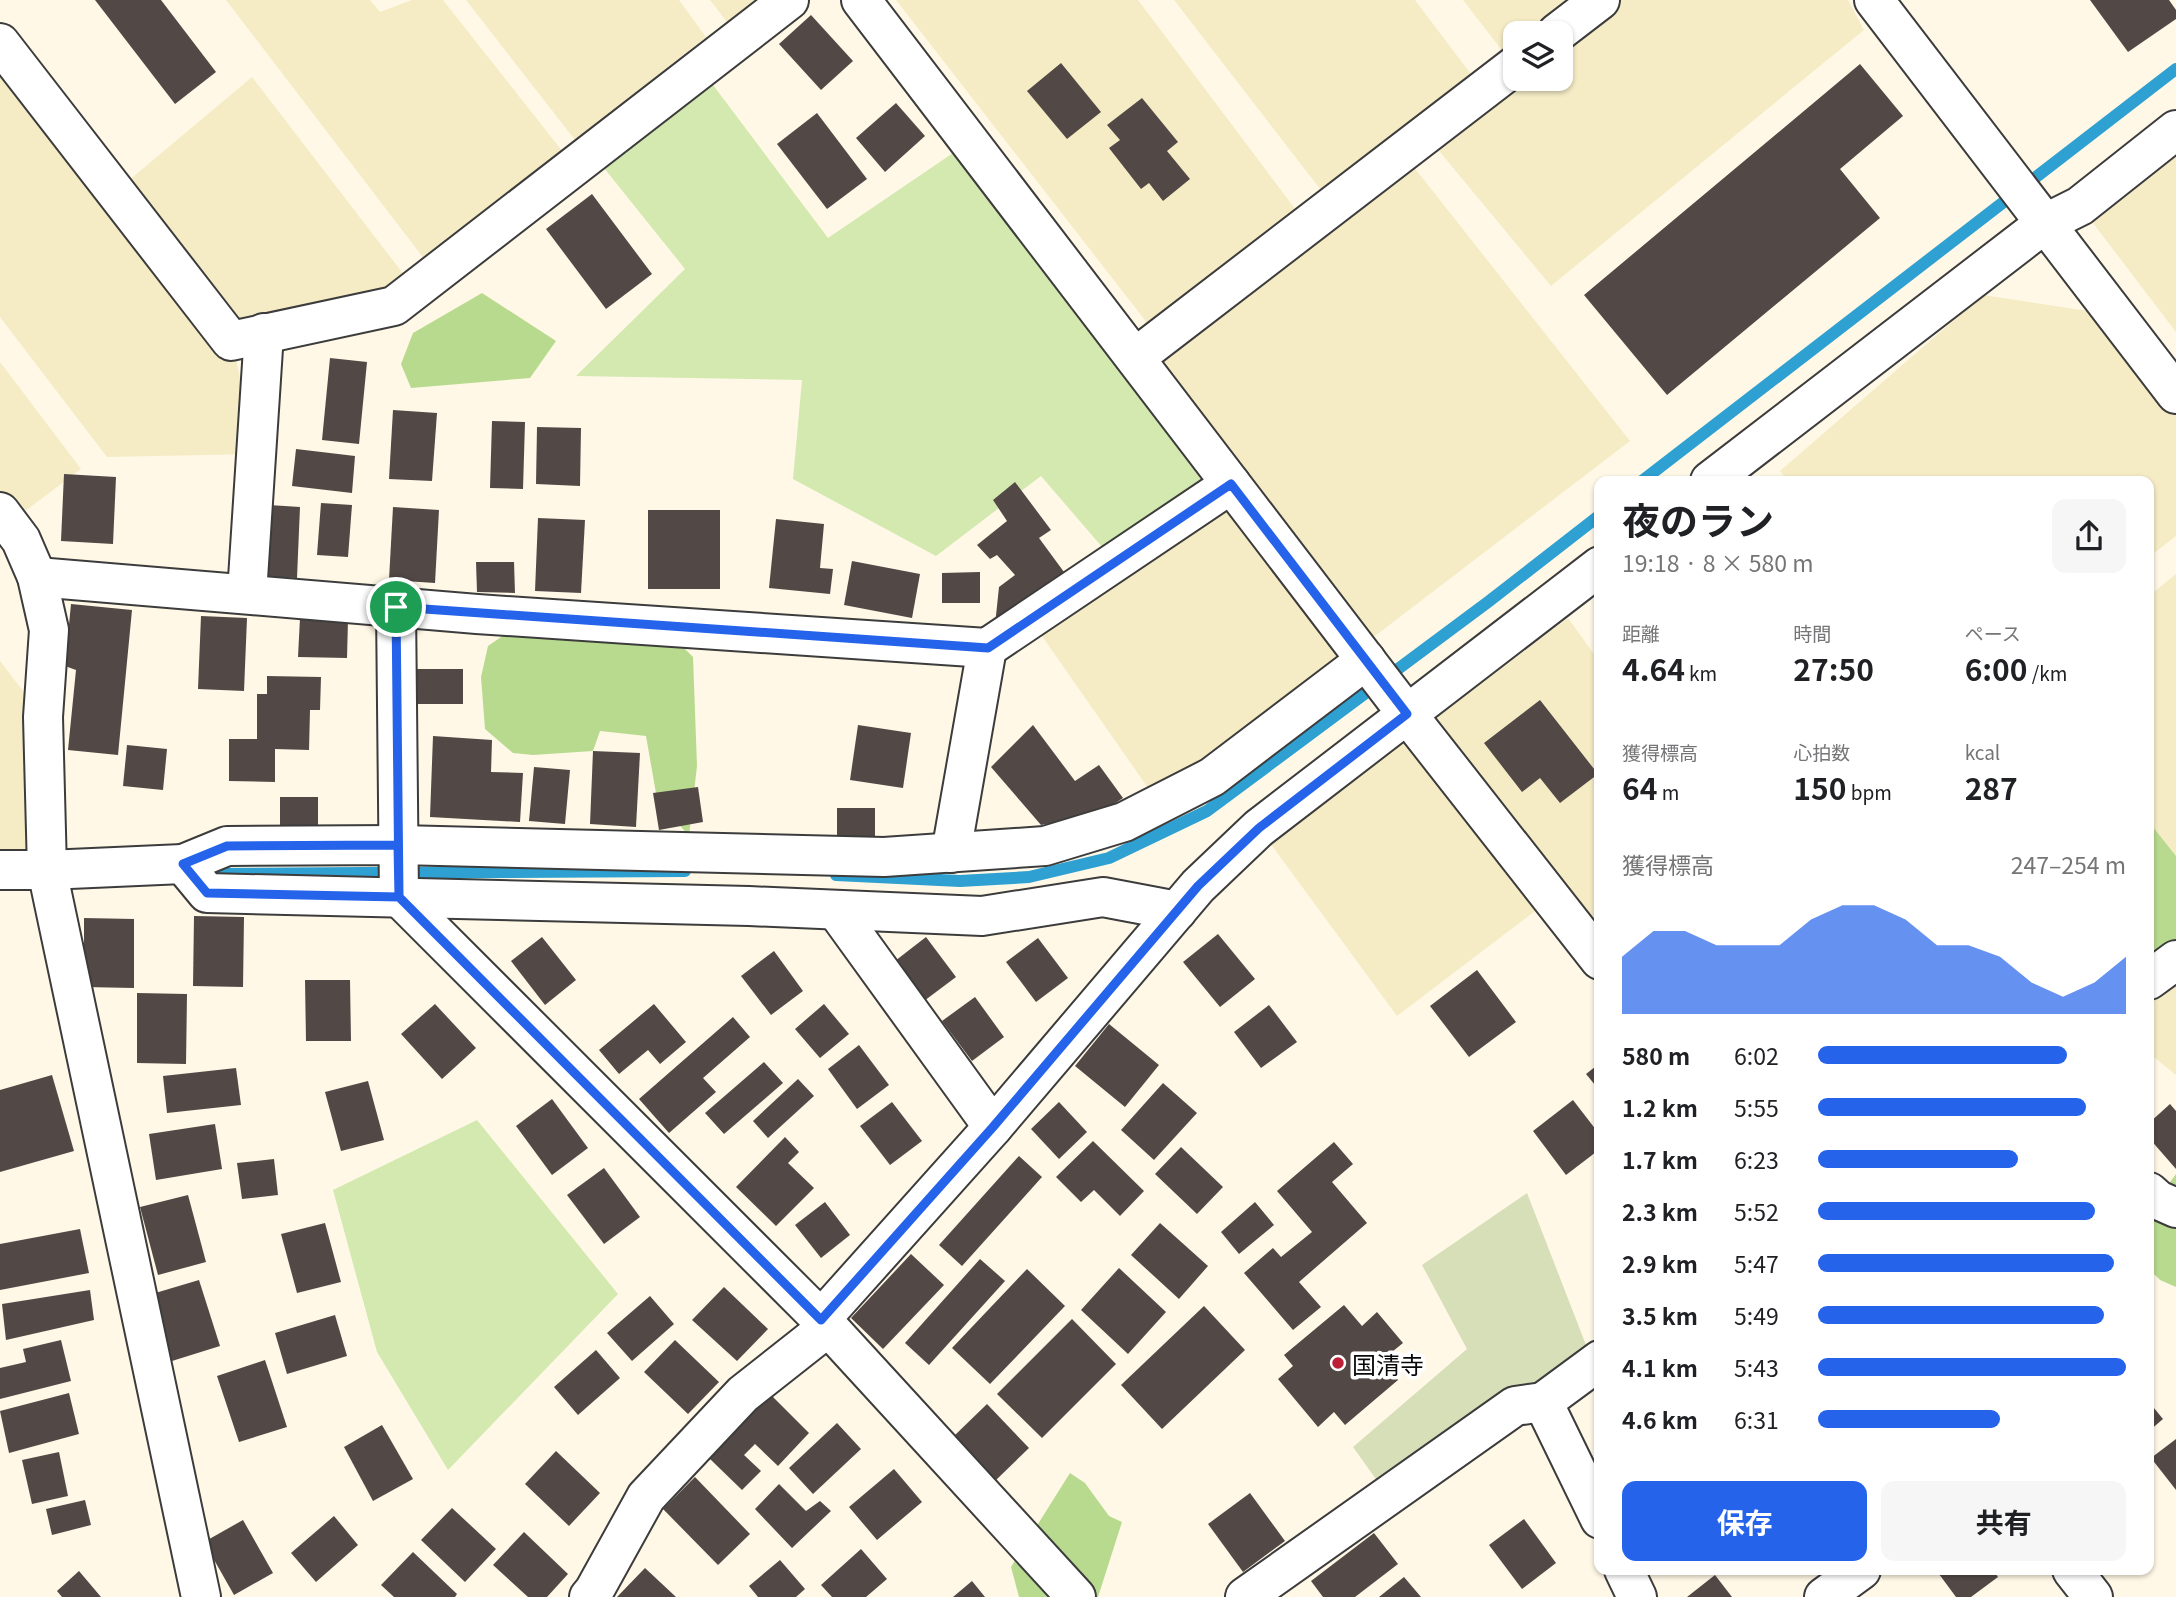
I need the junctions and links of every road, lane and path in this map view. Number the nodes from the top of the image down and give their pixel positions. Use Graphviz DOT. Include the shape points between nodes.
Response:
graph roads {
  1 [pos="789,0"];
  2 [pos="861,0"];
  3 [pos="1600,0"];
  4 [pos="1874,0"];
  5 [pos="1572,21"];
  6 [pos="0,43"];
  7 [pos="1503,75"];
  8 [pos="2176,130"];
  9 [pos="2044,224"];
  10 [pos="264,333"];
  11 [pos="1136,358"];
  12 [pos="2176,394"];
  13 [pos="1716,476"];
  14 [pos="1231,484"];
  15 [pos="0,512"];
  16 [pos="1594,571"];
  17 [pos="37,577"];
  18 [pos="247,594"];
  19 [pos="396,607"];
  20 [pos="988,648"];
  21 [pos="1366,660"];
  22 [pos="1407,714"];
  23 [pos="398,845"];
  24 [pos="951,853"];
  25 [pos="183,864"];
  26 [pos="0,870"];
  27 [pos="47,870"];
  28 [pos="399,897"];
  29 [pos="836,910"];
  30 [pos="1177,911"];
  31 [pos="1594,952"];
  32 [pos="2176,960"];
  33 [pos="2154,976"];
  34 [pos="993,1127"];
  35 [pos="2154,1196"];
  36 [pos="2176,1208"];
  37 [pos="824,1323"];
  38 [pos="1594,1364"];
  39 [pos="1543,1402"];
  40 [pos="1594,1508"];
  41 [pos="1626,1575"];
  42 [pos="1854,1575"];
  43 [pos="2076,1575"];
  44 [pos="201,1597"];
  45 [pos="589,1597"];
  46 [pos="1076,1597"];
  47 [pos="1245,1597"];
  48 [pos="1637,1597"];
  49 [pos="1824,1597"];
  50 [pos="2093,1597"];
  1 -- 10 [label="street" via="394,306"];
  2 -- 11 [label="street"];
  3 -- 5 [label="street"];
  4 -- 9 [label="street"];
  6 -- 10 [label="street" via="231,341"];
  7 -- 11 [label="street"];
  8 -- 9 [label="street" via="2080,206"];
  9 -- 12 [label="street"];
  9 -- 13 [label="street"];
  10 -- 18 [label="street"];
  11 -- 14 [label="street"];
  14 -- 20 [label="street"];
  14 -- 21 [label="street"];
  15 -- 17 [label="street" via="20,540"];
  16 -- 22 [label="street"];
  17 -- 18 [label="street"];
  17 -- 27 [label="street" via="49,630 43,717"];
  18 -- 19 [label="street"];
  19 -- 20 [label="street"];
  19 -- 23 [label="street"];
  20 -- 24 [label="street"];
  21 -- 22 [label="street"];
  21 -- 24 [label="street" via="1212,777 1124,822 1045,846"];
  22 -- 30 [label="street" via="1259,828"];
  22 -- 31 [label="street"];
  23 -- 24 [label="street" via="884,857"];
  23 -- 25 [label="street" via="227,846"];
  23 -- 28 [label="street"];
  25 -- 27 [label="street"];
  25 -- 28 [label="street" via="207,893"];
  26 -- 27 [label="street"];
  27 -- 44 [label="street"];
  28 -- 29 [label="street"];
  28 -- 37 [label="street"];
  29 -- 30 [label="street" via="982,916 1103,897"];
  29 -- 34 [label="street"];
  30 -- 34 [label="street"];
  32 -- 33 [label="street"];
  34 -- 37 [label="street"];
  35 -- 36 [label="street"];
  37 -- 45 [label="street" via="743,1394 646,1497"];
  37 -- 46 [label="street"];
  38 -- 39 [label="street"];
  39 -- 40 [label="street"];
  39 -- 47 [label="street" via="1515,1406"];
  41 -- 48 [label="street"];
  42 -- 49 [label="street"];
  43 -- 50 [label="street"];
}
